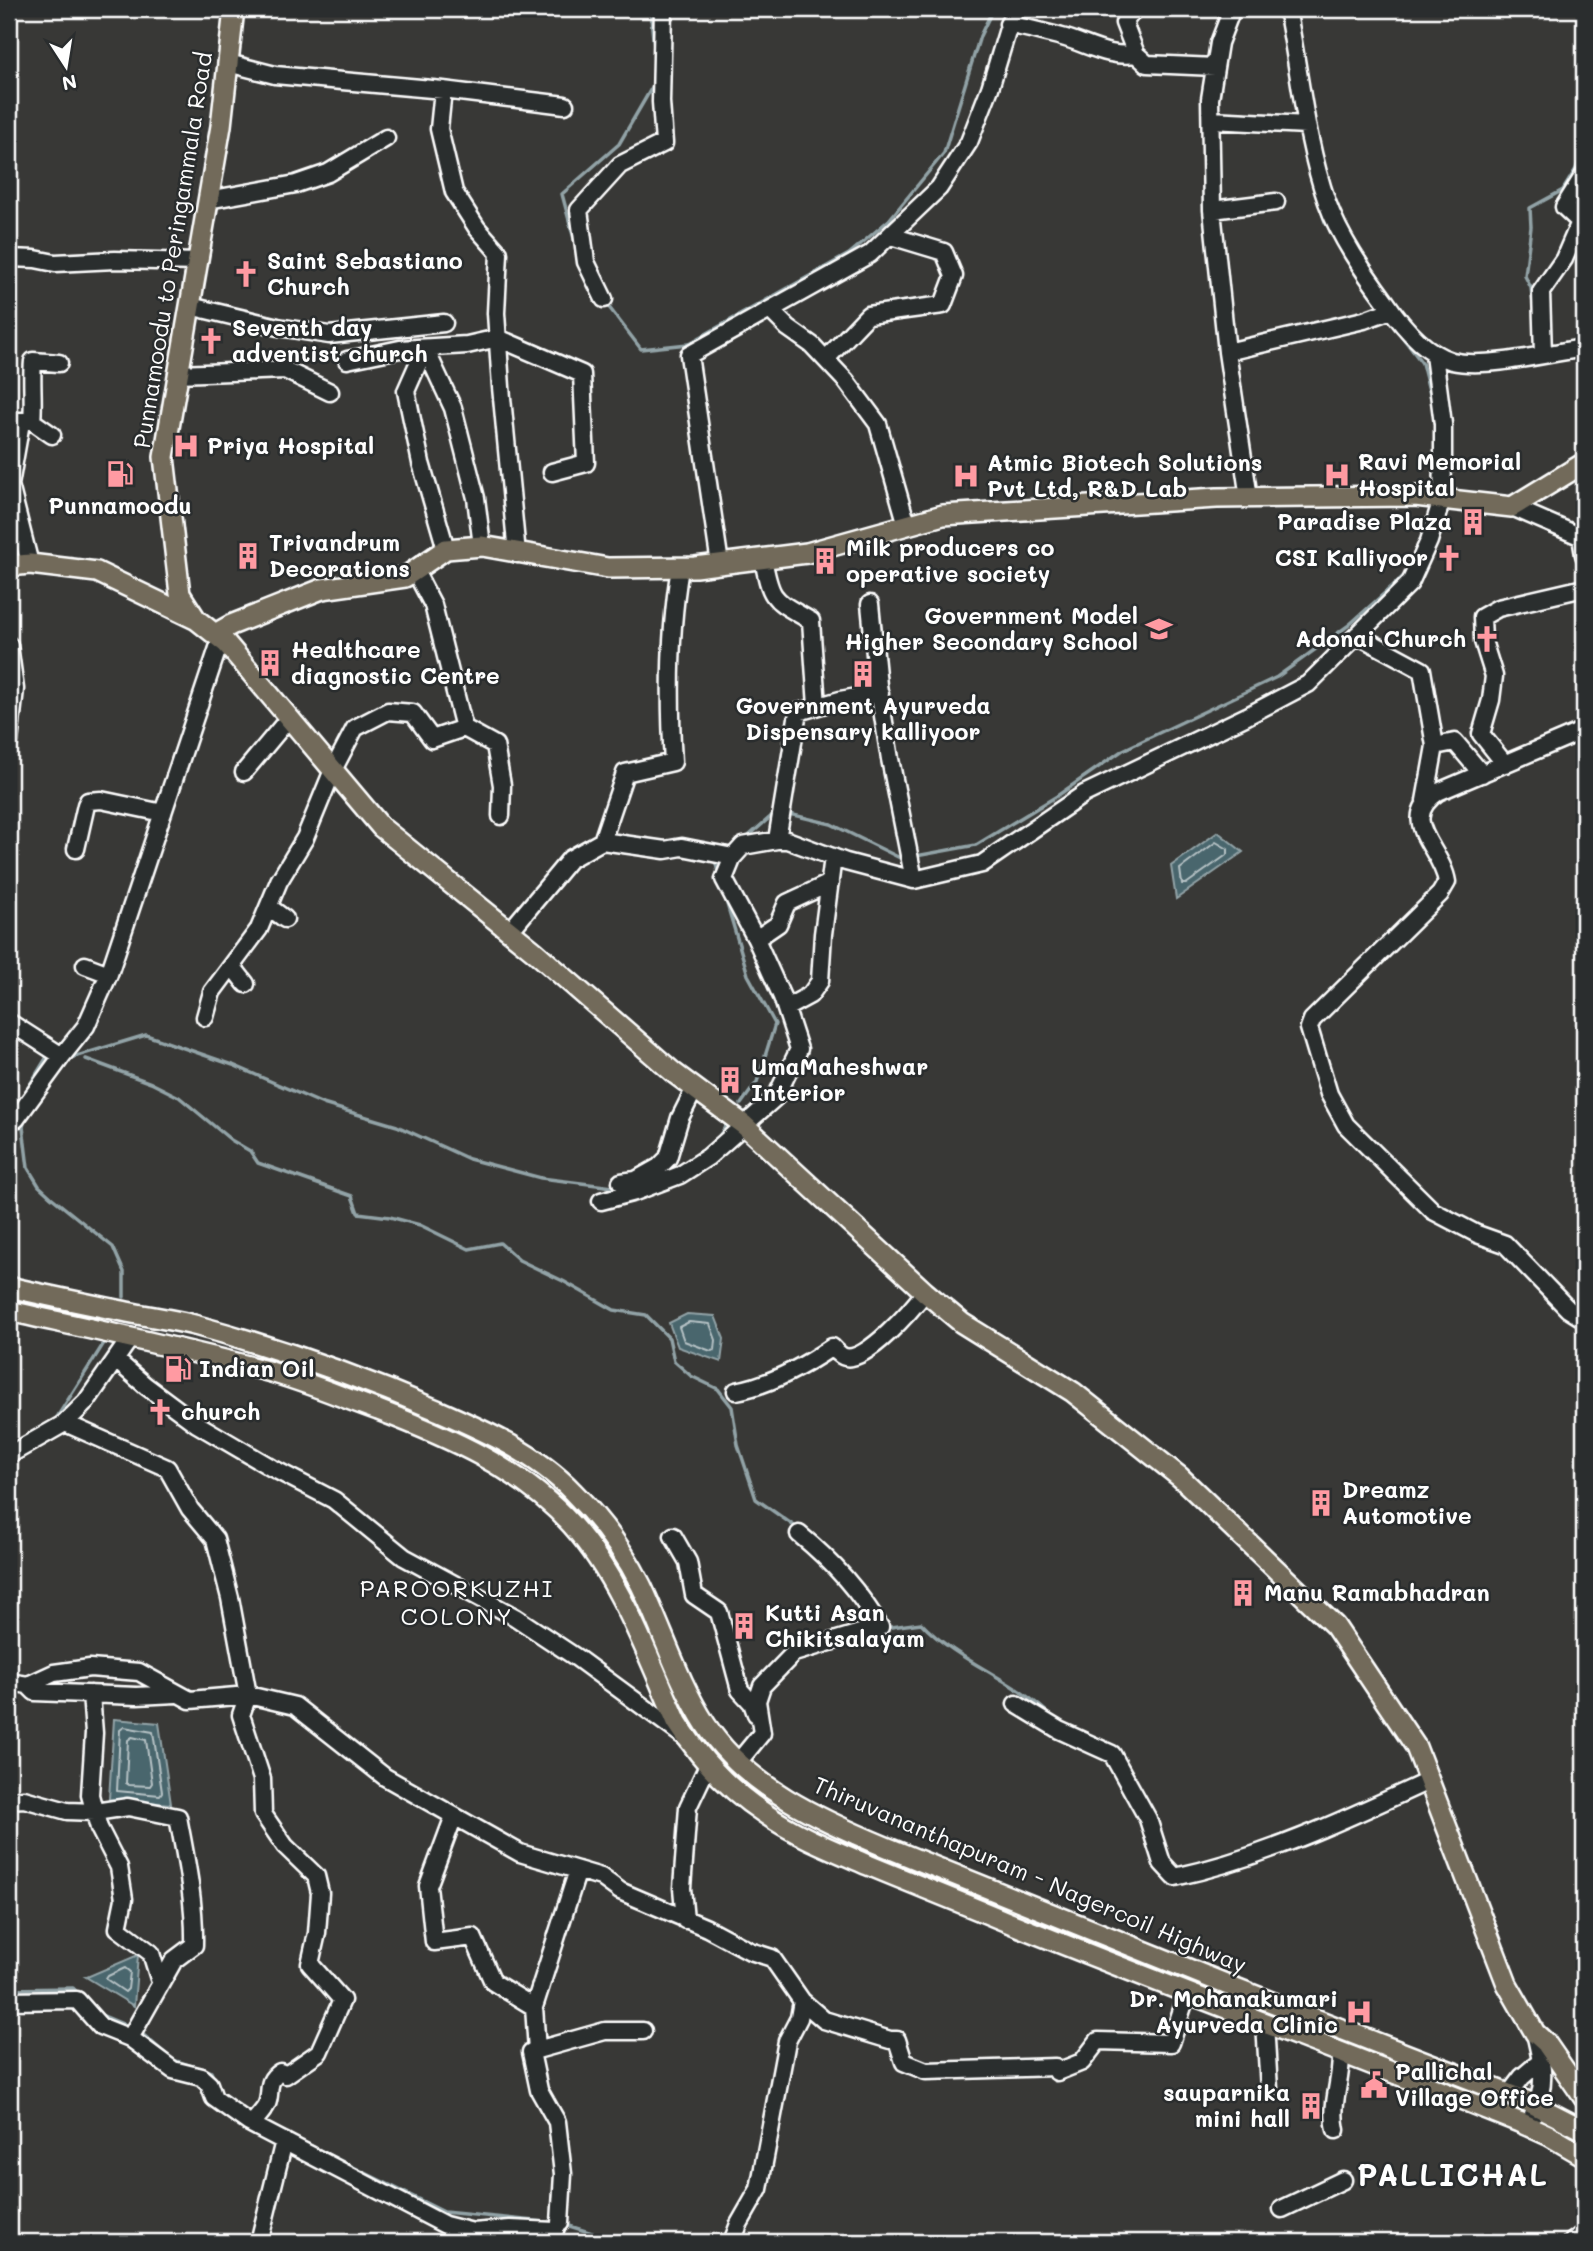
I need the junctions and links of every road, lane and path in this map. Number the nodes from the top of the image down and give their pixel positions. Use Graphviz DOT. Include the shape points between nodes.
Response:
graph roads {
  1 [pos="234,9"];
  2 [pos="663,9"];
  3 [pos="1134,9"];
  4 [pos="1232,9"];
  5 [pos="1287,9"];
  6 [pos="1011,16"];
  7 [pos="1136,54"];
  8 [pos="228,63"];
  9 [pos="1215,66"];
  10 [pos="443,90"];
  11 [pos="565,106"];
  12 [pos="1211,120"];
  13 [pos="1302,125"];
  14 [pos="386,138"];
  15 [pos="1584,175"];
  16 [pos="208,200"];
  17 [pos="1276,202"];
  18 [pos="1212,210"];
  19 [pos="891,236"];
  20 [pos="9,258"];
  21 [pos="198,261"];
  22 [pos="604,299"];
  23 [pos="190,306"];
  24 [pos="771,311"];
  25 [pos="1387,312"];
  26 [pos="444,323"];
  27 [pos="498,338"];
  28 [pos="425,348"];
  29 [pos="1584,348"];
  30 [pos="1227,352"];
  31 [pos="1543,354"];
  32 [pos="1434,355"];
  33 [pos="825,359"];
  34 [pos="347,360"];
  35 [pos="59,363"];
  36 [pos="178,374"];
  37 [pos="330,392"];
  38 [pos="21,422"];
  39 [pos="52,435"];
  40 [pos="1584,463"];
  41 [pos="552,472"];
  42 [pos="1249,498"];
  43 [pos="1441,499"];
  44 [pos="1511,507"];
  45 [pos="907,525"];
  46 [pos="1583,538"];
  47 [pos="482,546"];
  48 [pos="446,549"];
  49 [pos="517,554"];
  50 [pos="1584,555"];
  51 [pos="763,558"];
  52 [pos="30,564"];
  53 [pos="720,564"];
  54 [pos="9,566"];
  55 [pos="680,568"];
  56 [pos="415,571"];
  57 [pos="1584,588"];
  58 [pos="870,604"];
  59 [pos="197,620"];
  60 [pos="1357,635"];
  61 [pos="218,637"];
  62 [pos="9,645"];
  63 [pos="880,693"];
  64 [pos="817,706"];
  65 [pos="289,718"];
  66 [pos="464,727"];
  67 [pos="1584,730"];
  68 [pos="9,742"];
  69 [pos="1435,746"];
  70 [pos="1505,764"];
  71 [pos="333,770"];
  72 [pos="244,772"];
  73 [pos="1482,774"];
  74 [pos="1425,800"];
  75 [pos="163,813"];
  76 [pos="501,816"];
  77 [pos="777,840"];
  78 [pos="602,841"];
  79 [pos="76,849"];
  80 [pos="732,857"];
  81 [pos="833,857"];
  82 [pos="914,880"];
  83 [pos="830,883"];
  84 [pos="269,906"];
  85 [pos="285,919"];
  86 [pos="510,932"];
  87 [pos="757,939"];
  88 [pos="85,965"];
  89 [pos="232,965"];
  90 [pos="109,974"];
  91 [pos="246,984"];
  92 [pos="786,1008"];
  93 [pos="205,1017"];
  94 [pos="9,1022"];
  95 [pos="62,1056"];
  96 [pos="695,1088"];
  97 [pos="16,1119"];
  98 [pos="744,1125"];
  99 [pos="621,1182"];
  100 [pos="601,1201"];
  101 [pos="9,1287"];
  102 [pos="925,1292"];
  103 [pos="9,1311"];
  104 [pos="1584,1319"];
  105 [pos="131,1337"];
  106 [pos="116,1360"];
  107 [pos="736,1391"];
  108 [pos="65,1423"];
  109 [pos="9,1455"];
  110 [pos="799,1534"];
  111 [pos="673,1536"];
  112 [pos="9,1682"];
  113 [pos="28,1685"];
  114 [pos="178,1693"];
  115 [pos="92,1694"];
  116 [pos="248,1695"];
  117 [pos="1016,1704"];
  118 [pos="762,1733"];
  119 [pos="687,1738"];
  120 [pos="738,1761"];
  121 [pos="708,1765"];
  122 [pos="1428,1781"];
  123 [pos="9,1800"];
  124 [pos="94,1812"];
  125 [pos="454,1816"];
  126 [pos="578,1870"];
  127 [pos="685,1920"];
  128 [pos="160,1982"];
  129 [pos="1186,1994"];
  130 [pos="9,2001"];
  131 [pos="802,2001"];
  132 [pos="534,2007"];
  133 [pos="1265,2024"];
  134 [pos="643,2031"];
  135 [pos="1535,2033"];
  136 [pos="130,2038"];
  137 [pos="537,2050"];
  138 [pos="1341,2053"];
  139 [pos="1542,2060"];
  140 [pos="1269,2088"];
  141 [pos="1508,2094"];
  142 [pos="1584,2098"];
  143 [pos="1537,2106"];
  144 [pos="252,2124"];
  145 [pos="1528,2127"];
  146 [pos="1336,2130"];
  147 [pos="1584,2130"];
  148 [pos="285,2141"];
  149 [pos="1584,2156"];
  150 [pos="1343,2179"];
  151 [pos="1282,2209"];
  152 [pos="1584,2233"];
  153 [pos="259,2242"];
  154 [pos="732,2242"];
  155 [pos="1572,2242"];
  1 -- 8 [label="main road, Punnamoodu to Peringammala Road"];
  2 -- 22 [label="street" via="664,143 620,165 579,210 586,262"];
  3 -- 7 [label="street" via="1124,23"];
  4 -- 9 [label="street"];
  5 -- 13 [label="street"];
  6 -- 7 [label="street" via="1107,54"];
  6 -- 19 [label="street" via="969,142 939,188"];
  7 -- 9 [label="street" via="1147,64"];
  8 -- 10 [label="street" via="275,75"];
  8 -- 16 [label="main road, Punnamoodu to Peringammala Road"];
  9 -- 12 [label="street"];
  10 -- 11 [label="street"];
  10 -- 27 [label="street" via="439,129 454,192 499,253"];
  12 -- 13 [label="street"];
  12 -- 18 [label="street"];
  13 -- 25 [label="street" via="1327,202"];
  14 -- 16 [label="street" via="328,173 296,184"];
  15 -- 31 [label="street" via="1564,207 1580,222 1564,258 1541,292"];
  16 -- 21 [label="main road, Punnamoodu to Peringammala Road"];
  17 -- 18 [label="street"];
  18 -- 30 [label="street"];
  19 -- 24 [label="street" via="870,254"];
  19 -- 33 [label="street" via="944,252 954,276 943,305 868,315"];
  20 -- 21 [label="street" via="55,263"];
  21 -- 23 [label="main road, Punnamoodu to Peringammala Road"];
  23 -- 26 [label="street" via="330,335"];
  23 -- 36 [label="main road, Punnamoodu to Peringammala Road"];
  24 -- 33 [label="street"];
  24 -- 53 [label="street" via="689,355"];
  25 -- 30 [label="street"];
  25 -- 32 [label="street"];
  27 -- 28 [label="street"];
  27 -- 41 [label="street" via="582,374 586,463"];
  27 -- 49 [label="street"];
  28 -- 34 [label="street"];
  28 -- 47 [label="street" via="453,408 476,498"];
  28 -- 48 [label="street" via="406,391"];
  29 -- 31 [label="street"];
  30 -- 42 [label="street"];
  31 -- 32 [label="street" via="1483,363"];
  32 -- 43 [label="street" via="1443,424"];
  33 -- 45 [label="street" via="878,424"];
  35 -- 38 [label="street" via="33,361 34,398"];
  36 -- 37 [label="street" via="285,370"];
  36 -- 59 [label="main road, Punnamoodu to Peringammala Road" via="164,457 180,594"];
  38 -- 39 [label="street"];
  38 -- 52 [label="street" via="10,485"];
  40 -- 44 [label="main road"];
  42 -- 43 [label="main road"];
  42 -- 45 [label="main road" via="943,515"];
  43 -- 44 [label="main road"];
  43 -- 60 [label="street" via="1410,583"];
  44 -- 46 [label="street"];
  45 -- 51 [label="main road" via="807,553"];
  46 -- 50 [label="street"];
  47 -- 48 [label="main road"];
  47 -- 49 [label="main road"];
  48 -- 56 [label="main road"];
  49 -- 55 [label="main road" via="608,568"];
  51 -- 53 [label="main road"];
  51 -- 64 [label="street" via="774,598 811,621"];
  52 -- 54 [label="main road"];
  52 -- 59 [label="main road" via="97,572"];
  53 -- 55 [label="main road"];
  55 -- 78 [label="street" via="673,608 673,762 625,773"];
  56 -- 61 [label="main road" via="405,577 322,589 231,625"];
  56 -- 66 [label="street" via="433,605"];
  57 -- 70 [label="street" via="1498,608 1482,617 1483,641 1494,676 1481,734"];
  58 -- 63 [label="street"];
  59 -- 61 [label="main road"];
  60 -- 69 [label="street" via="1422,670"];
  60 -- 82 [label="street" via="1308,684 1084,794 982,864"];
  61 -- 65 [label="main road"];
  61 -- 75 [label="street"];
  62 -- 68 [label="street" via="15,688"];
  63 -- 64 [label="street"];
  63 -- 82 [label="street"];
  64 -- 77 [label="street" via="798,712"];
  65 -- 71 [label="main road"];
  65 -- 72 [label="street"];
  66 -- 71 [label="street" via="432,739 413,713 388,711 355,728"];
  66 -- 76 [label="street" via="495,745 502,785"];
  67 -- 70 [label="street"];
  69 -- 73 [label="street" via="1455,742"];
  69 -- 74 [label="street"];
  70 -- 73 [label="street"];
  71 -- 84 [label="street"];
  71 -- 86 [label="main road" via="382,827"];
  73 -- 74 [label="street"];
  74 -- 104 [label="street" via="1420,824 1447,882 1312,1020 1310,1028 1329,1094 1346,1125 1433,1211 1505,1244 1568,1309"];
  75 -- 79 [label="street" via="88,801"];
  75 -- 90 [label="street"];
  77 -- 80 [label="street" via="743,846"];
  77 -- 81 [label="street"];
  78 -- 80 [label="street" via="665,850 682,847"];
  78 -- 86 [label="street" via="569,859"];
  80 -- 87 [label="street" via="724,879"];
  81 -- 82 [label="street"];
  81 -- 83 [label="street"];
  83 -- 87 [label="street" via="787,903 778,924"];
  83 -- 92 [label="street" via="820,981 810,995"];
  84 -- 85 [label="street"];
  84 -- 89 [label="street" via="259,929"];
  86 -- 96 [label="main road"];
  87 -- 92 [label="street"];
  88 -- 90 [label="street"];
  89 -- 91 [label="street"];
  89 -- 93 [label="street" via="212,992"];
  90 -- 95 [label="street" via="86,1026"];
  92 -- 98 [label="street" via="799,1049 776,1097"];
  94 -- 95 [label="street"];
  95 -- 97 [label="street"];
  96 -- 98 [label="main road"];
  96 -- 99 [label="street" via="667,1158 636,1180"];
  98 -- 100 [label="street" via="680,1175"];
  98 -- 102 [label="main road"];
  101 -- 120 [label="main road, Thiruvananthapuram - Nagercoil Highway" via="197,1326 300,1358 391,1390 526,1454 572,1490 627,1559 691,1698 707,1726"];
  102 -- 107 [label="street" via="902,1321 857,1355 843,1357 832,1347 768,1382"];
  102 -- 122 [label="main road" via="962,1324 1073,1392 1180,1476 1316,1607 1335,1626 1416,1747"];
  103 -- 105 [label="main road, Thiruvananthapuram - Nagercoil Highway"];
  105 -- 106 [label="street"];
  105 -- 119 [label="main road, Thiruvananthapuram - Nagercoil Highway" via="300,1381 462,1445 514,1475 559,1511 605,1570"];
  106 -- 108 [label="street"];
  106 -- 119 [label="street" via="197,1424 334,1500 404,1557 515,1617"];
  108 -- 109 [label="street"];
  108 -- 116 [label="street" via="167,1468 190,1509 215,1539"];
  110 -- 118 [label="street" via="866,1602 880,1627 794,1653 762,1686 757,1701"];
  111 -- 118 [label="street" via="688,1562 694,1595 719,1612 736,1680 752,1703"];
  112 -- 113 [label="street"];
  113 -- 114 [label="street" via="54,1673 90,1668 139,1672"];
  113 -- 115 [label="street" via="35,1692"];
  114 -- 115 [label="street"];
  114 -- 116 [label="street" via="190,1700"];
  115 -- 124 [label="street" via="90,1795"];
  116 -- 125 [label="street" via="295,1706 385,1777"];
  116 -- 144 [label="street" via="241,1715 261,1779 263,1814 285,1846 316,1876 320,1893 310,1964 342,2000 319,2052 286,2075 274,2076 268,2104"];
  117 -- 122 [label="street" via="1112,1754 1148,1819 1161,1863 1175,1877 1315,1833"];
  118 -- 120 [label="street"];
  119 -- 121 [label="main road, Thiruvananthapuram - Nagercoil Highway"];
  120 -- 141 [label="main road, Thiruvananthapuram - Nagercoil Highway" via="793,1803 855,1834"];
  121 -- 127 [label="street" via="688,1807 682,1888"];
  121 -- 129 [label="main road, Thiruvananthapuram - Nagercoil Highway" via="764,1814 833,1850"];
  122 -- 135 [label="main road" via="1507,1984"];
  123 -- 124 [label="street"];
  124 -- 128 [label="street" via="119,1867 124,1899 118,1928 151,1953"];
  124 -- 128 [label="street" via="128,1807 177,1817 186,1856 194,1945 174,1960"];
  125 -- 126 [label="street" via="520,1853"];
  125 -- 132 [label="street" via="428,1886 435,1942 473,1937 493,1982"];
  126 -- 127 [label="street"];
  126 -- 132 [label="street"];
  127 -- 131 [label="street" via="772,1958"];
  128 -- 136 [label="street"];
  129 -- 131 [label="street" via="1171,2043 1098,2041 1082,2062 1057,2072 1055,2067 926,2071 904,2062 897,2040 824,2020"];
  129 -- 133 [label="main road, Thiruvananthapuram - Nagercoil Highway"];
  130 -- 136 [label="street" via="77,2000 100,2026"];
  131 -- 154 [label="street" via="788,2041 759,2189"];
  132 -- 137 [label="street"];
  133 -- 138 [label="main road, Thiruvananthapuram - Nagercoil Highway"];
  133 -- 140 [label="street"];
  134 -- 137 [label="street" via="605,2031"];
  135 -- 139 [label="street"];
  135 -- 142 [label="main road"];
  136 -- 144 [label="street" via="173,2070 201,2077 214,2098"];
  137 -- 148 [label="street" via="531,2052 539,2090 557,2122 563,2174 558,2227 473,2232 445,2225"];
  138 -- 145 [label="main road, Thiruvananthapuram - Nagercoil Highway"];
  138 -- 146 [label="street" via="1333,2106"];
  139 -- 141 [label="street"];
  139 -- 143 [label="street" via="1544,2086"];
  141 -- 143 [label="main road, Thiruvananthapuram - Nagercoil Highway"];
  143 -- 145 [label="street"];
  143 -- 147 [label="main road, Thiruvananthapuram - Nagercoil Highway"];
  144 -- 148 [label="street"];
  145 -- 149 [label="main road, Thiruvananthapuram - Nagercoil Highway"];
  148 -- 153 [label="street"];
  150 -- 151 [label="street"];
  152 -- 155 [label="street"];
}
